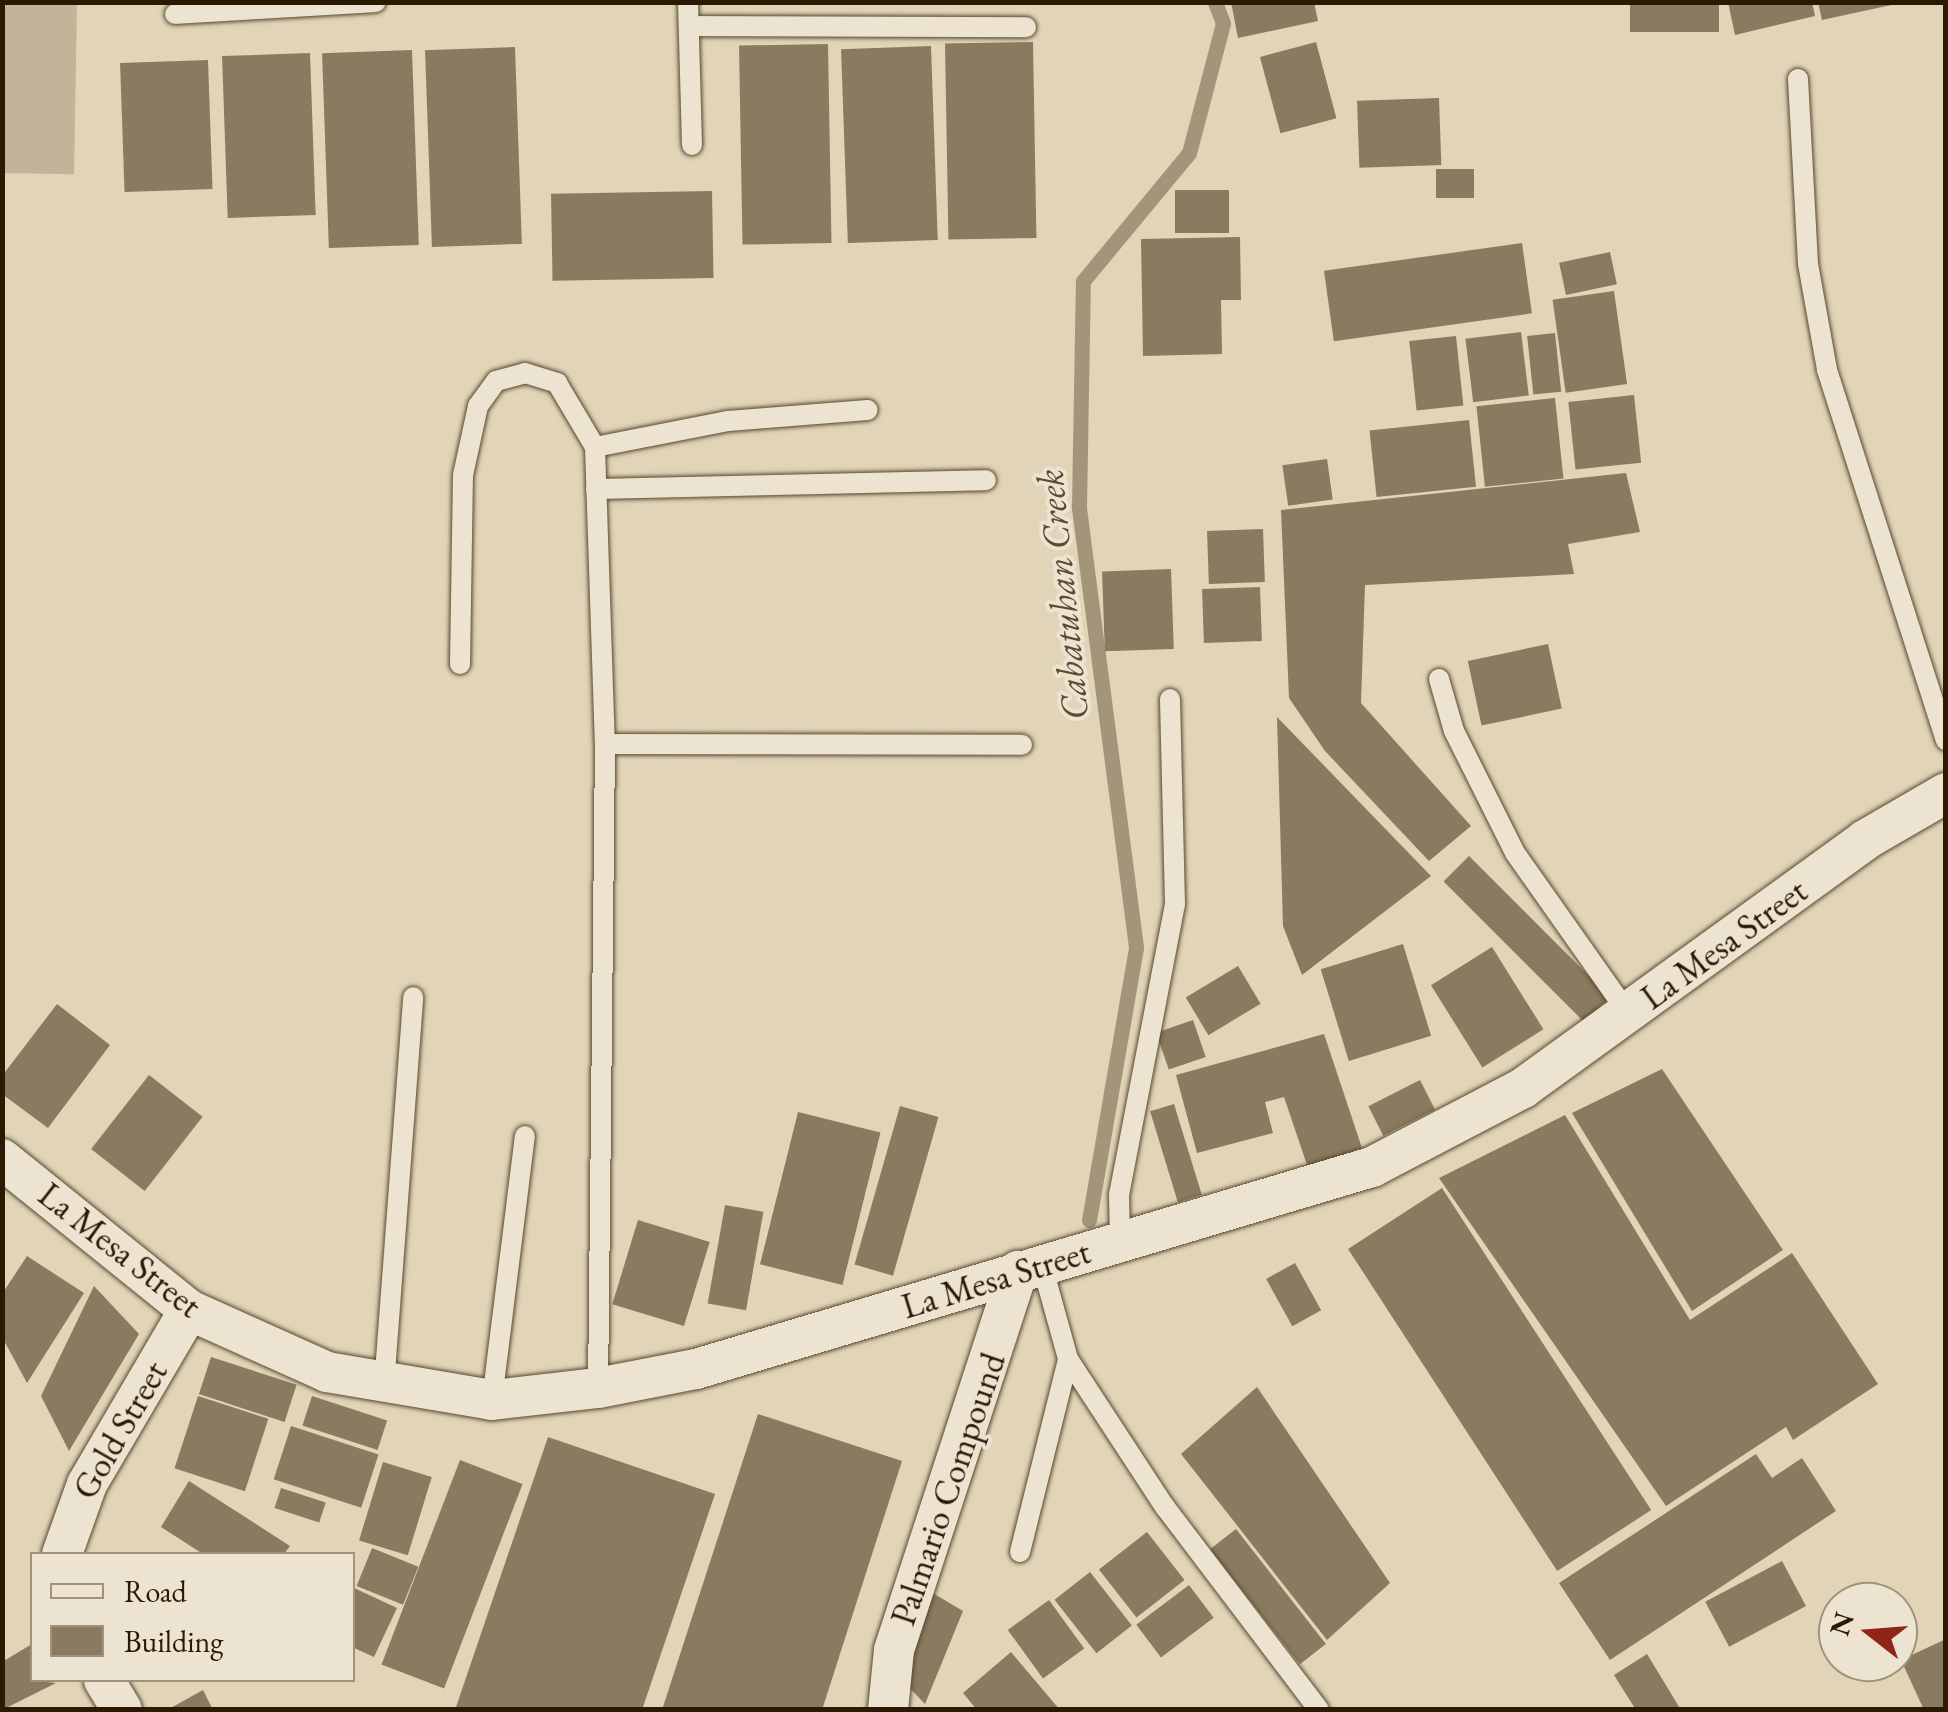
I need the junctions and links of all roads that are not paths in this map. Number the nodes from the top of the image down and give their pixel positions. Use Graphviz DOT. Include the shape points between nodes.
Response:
graph roads {
  1 [pos="376,2"];
  2 [pos="688,2"];
  3 [pos="175,14"];
  4 [pos="689,26"];
  5 [pos="1026,27"];
  6 [pos="1798,79"];
  7 [pos="692,145"];
  8 [pos="868,410"];
  9 [pos="595,447"];
  10 [pos="986,480"];
  11 [pos="596,489"];
  12 [pos="460,664"];
  13 [pos="1439,678"];
  14 [pos="1170,699"];
  15 [pos="1946,740"];
  16 [pos="605,744"];
  17 [pos="1022,745"];
  18 [pos="1946,793"];
  19 [pos="413,998"];
  20 [pos="1628,1013"];
  21 [pos="525,1136"];
  22 [pos="2,1159"];
  23 [pos="1066,1258"];
  24 [pos="189,1310"];
  25 [pos="1068,1359"];
  26 [pos="384,1386"];
  27 [pos="598,1388"];
  28 [pos="492,1400"];
  29 [pos="63,1552"];
  30 [pos="1020,1552"];
  31 [pos="105,1682"];
  32 [pos="122,1710"];
  33 [pos="888,1710"];
  34 [pos="1319,1710"];
  1 -- 3 [label="lane"];
  2 -- 4 [label="lane"];
  4 -- 5 [label="lane"];
  4 -- 7 [label="lane"];
  6 -- 15 [label="lane" via="1808,264 1827,370"];
  8 -- 9 [label="lane" via="728,421"];
  9 -- 11 [label="lane"];
  9 -- 12 [label="lane" via="557,383 525,373 482,392 464,475"];
  10 -- 11 [label="lane"];
  11 -- 16 [label="lane"];
  13 -- 20 [label="lane" via="1454,732 1516,853"];
  14 -- 23 [label="lane" via="1175,904 1119,1195"];
  16 -- 17 [label="lane"];
  16 -- 27 [label="lane"];
  18 -- 20 [label="street, La Mesa Street" via="1865,840"];
  19 -- 26 [label="lane"];
  20 -- 23 [label="street, La Mesa Street" via="1523,1088 1372,1167"];
  21 -- 28 [label="lane"];
  22 -- 24 [label="street, La Mesa Street"];
  23 -- 25 [label="lane"];
  23 -- 27 [label="street, La Mesa Street" via="696,1369"];
  23 -- 33 [label="street, Palmario Compound" via="894,1650"];
  24 -- 26 [label="street, La Mesa Street" via="327,1372"];
  24 -- 29 [label="street, Gold Street" via="86,1484"];
  25 -- 30 [label="lane"];
  25 -- 34 [label="lane" via="1165,1507"];
  26 -- 28 [label="street, La Mesa Street"];
  27 -- 28 [label="street, La Mesa Street"];
  31 -- 32 [label="street"];
}
